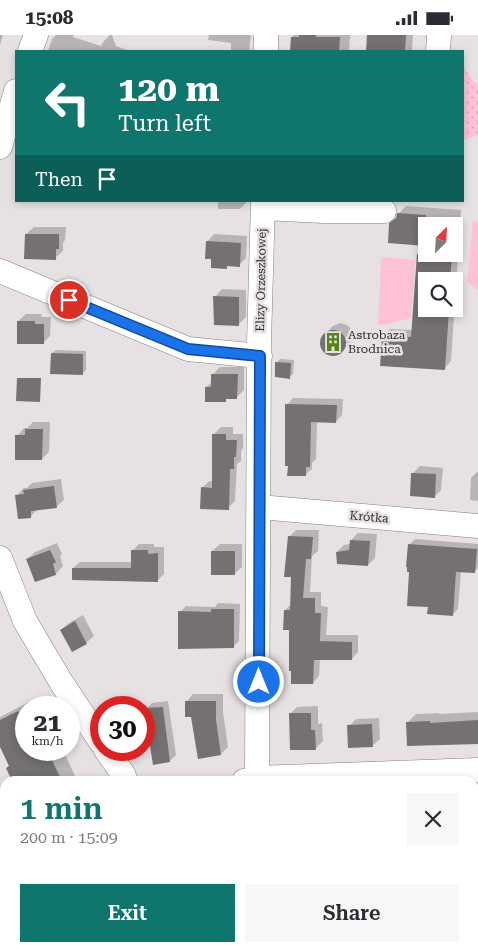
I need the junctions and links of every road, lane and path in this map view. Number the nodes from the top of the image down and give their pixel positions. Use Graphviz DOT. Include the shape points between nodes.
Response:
graph roads {
  1 [pos="36,35"];
  2 [pos="266,35"];
  3 [pos="439,35"];
  4 [pos="30,50"];
  5 [pos="266,50"];
  6 [pos="438,50"];
  7 [pos="15,94"];
  8 [pos="0,147"];
  9 [pos="263,205"];
  10 [pos="384,211"];
  11 [pos="0,271"];
  12 [pos="260,356"];
  13 [pos="259,507"];
  14 [pos="478,526"];
  15 [pos="0,558"];
  16 [pos="90,726"];
  17 [pos="114,761"];
  18 [pos="478,770"];
  19 [pos="124,776"];
  20 [pos="251,776"];
  21 [pos="342,776"];
  1 -- 4 [label="street"];
  2 -- 5 [label="street"];
  3 -- 6 [label="street"];
  7 -- 8 [label="street"];
  9 -- 10 [label="street" via="323,211"];
  9 -- 12 [label="street, Elizy Orzeszkowej"];
  11 -- 12 [label="street" via="188,349"];
  12 -- 13 [label="street, Elizy Orzeszkowej"];
  13 -- 14 [label="street, Krótka"];
  13 -- 20 [label="street, Elizy Orzeszkowej"];
  15 -- 16 [label="street" via="25,621"];
  17 -- 19 [label="street"];
  18 -- 21 [label="street"];
}
